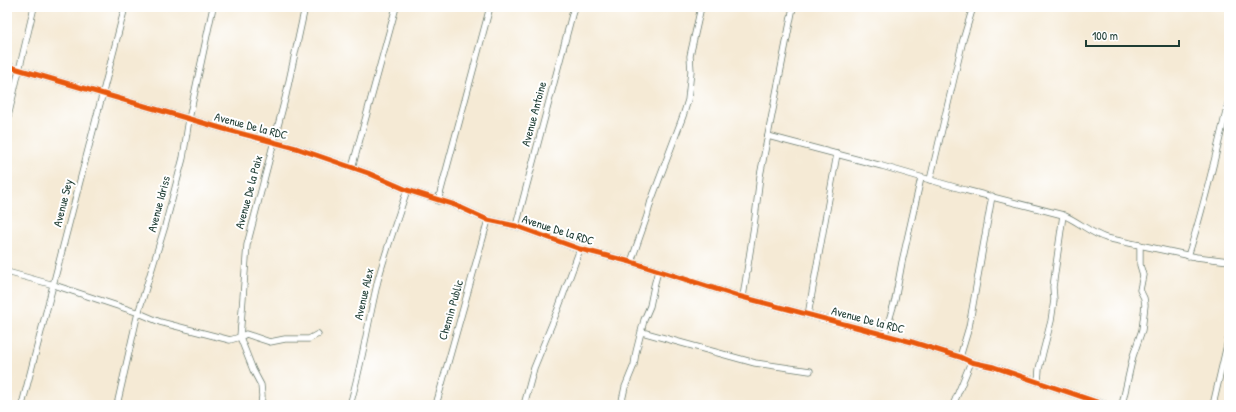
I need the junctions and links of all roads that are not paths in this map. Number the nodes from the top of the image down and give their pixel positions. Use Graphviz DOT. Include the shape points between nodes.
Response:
graph roads {
  1 [pos="34,7"];
  2 [pos="125,7"];
  3 [pos="213,7"];
  4 [pos="305,7"];
  5 [pos="396,7"];
  6 [pos="490,7"];
  7 [pos="574,7"];
  8 [pos="701,7"];
  9 [pos="793,7"];
  10 [pos="973,7"];
  11 [pos="7,66"];
  12 [pos="19,69"];
  13 [pos="102,93"];
  14 [pos="1229,100"];
  15 [pos="189,119"];
  16 [pos="7,121"];
  17 [pos="768,136"];
  18 [pos="274,142"];
  19 [pos="838,154"];
  20 [pos="352,168"];
  21 [pos="921,178"];
  22 [pos="930,180"];
  23 [pos="407,190"];
  24 [pos="992,196"];
  25 [pos="438,201"];
  26 [pos="1063,215"];
  27 [pos="488,220"];
  28 [pos="516,226"];
  29 [pos="1140,245"];
  30 [pos="580,249"];
  31 [pos="1188,256"];
  32 [pos="1229,261"];
  33 [pos="631,262"];
  34 [pos="658,271"];
  35 [pos="7,272"];
  36 [pos="54,285"];
  37 [pos="743,298"];
  38 [pos="139,313"];
  39 [pos="808,315"];
  40 [pos="642,332"];
  41 [pos="318,334"];
  42 [pos="885,334"];
  43 [pos="1229,336"];
  44 [pos="240,337"];
  45 [pos="960,357"];
  46 [pos="971,362"];
  47 [pos="810,371"];
  48 [pos="1038,382"];
  49 [pos="22,405"];
  50 [pos="117,405"];
  51 [pos="261,405"];
  52 [pos="350,405"];
  53 [pos="436,405"];
  54 [pos="524,405"];
  55 [pos="621,405"];
  56 [pos="953,405"];
  57 [pos="1106,405"];
  58 [pos="1122,405"];
  59 [pos="1213,405"];
  1 -- 12 [label="street"];
  2 -- 13 [label="street, Avenue Sey"];
  3 -- 15 [label="street, Avenue Idriss"];
  4 -- 18 [label="street, Avenue De la Paix"];
  5 -- 20 [label="street"];
  6 -- 25 [label="street"];
  7 -- 28 [label="street, Avenue Antoine"];
  8 -- 33 [label="street" via="690,56 691,71 685,111"];
  9 -- 17 [label="street"];
  10 -- 22 [label="street"];
  11 -- 12 [label="street, Avenue De la RDC"];
  12 -- 13 [label="street, Avenue De la RDC"];
  12 -- 16 [label="street"];
  13 -- 15 [label="street, Avenue De la RDC"];
  13 -- 36 [label="street, Avenue Sey"];
  14 -- 31 [label="street"];
  15 -- 18 [label="street, Avenue De la RDC"];
  15 -- 38 [label="street, Avenue Idriss" via="183,158"];
  17 -- 19 [label="street"];
  17 -- 37 [label="street"];
  18 -- 20 [label="street, Avenue De la RDC"];
  18 -- 44 [label="street, Avenue De la Paix" via="247,245"];
  19 -- 21 [label="street"];
  19 -- 39 [label="street"];
  20 -- 23 [label="street, Avenue De la RDC"];
  21 -- 22 [label="street"];
  21 -- 42 [label="street" via="895,300"];
  22 -- 24 [label="street"];
  23 -- 25 [label="street, Avenue De la RDC"];
  23 -- 52 [label="street, Avenue Alex" via="386,250"];
  24 -- 26 [label="street"];
  24 -- 45 [label="street" via="969,327"];
  25 -- 27 [label="street, Avenue De la RDC"];
  26 -- 29 [label="street" via="1072,218 1096,235"];
  26 -- 48 [label="street" via="1051,321"];
  27 -- 28 [label="street, Avenue De la RDC"];
  27 -- 53 [label="street, Chemin Public"];
  28 -- 30 [label="street, Avenue De la RDC"];
  29 -- 31 [label="street"];
  29 -- 58 [label="street" via="1143,275 1140,290 1144,298 1142,330"];
  30 -- 33 [label="street, Avenue De la RDC"];
  30 -- 54 [label="street" via="534,368"];
  31 -- 32 [label="street"];
  33 -- 34 [label="street, Avenue De la RDC"];
  34 -- 37 [label="street, Avenue De la RDC"];
  34 -- 40 [label="street"];
  35 -- 36 [label="street"];
  36 -- 38 [label="street"];
  36 -- 49 [label="street, Avenue Sey"];
  37 -- 39 [label="street, Avenue De la RDC"];
  38 -- 44 [label="street" via="160,322 230,340"];
  38 -- 50 [label="street, Avenue Idriss"];
  39 -- 42 [label="street, Avenue De la RDC"];
  40 -- 47 [label="street" via="755,363"];
  40 -- 55 [label="street"];
  41 -- 44 [label="street" via="309,339 270,342 246,334"];
  42 -- 45 [label="street, Avenue De la RDC"];
  43 -- 59 [label="street"];
  44 -- 51 [label="street" via="261,385"];
  45 -- 46 [label="street, Avenue De la RDC"];
  46 -- 48 [label="street, Avenue De la RDC"];
  46 -- 56 [label="street"];
  48 -- 57 [label="street, Avenue De la RDC"];
}
